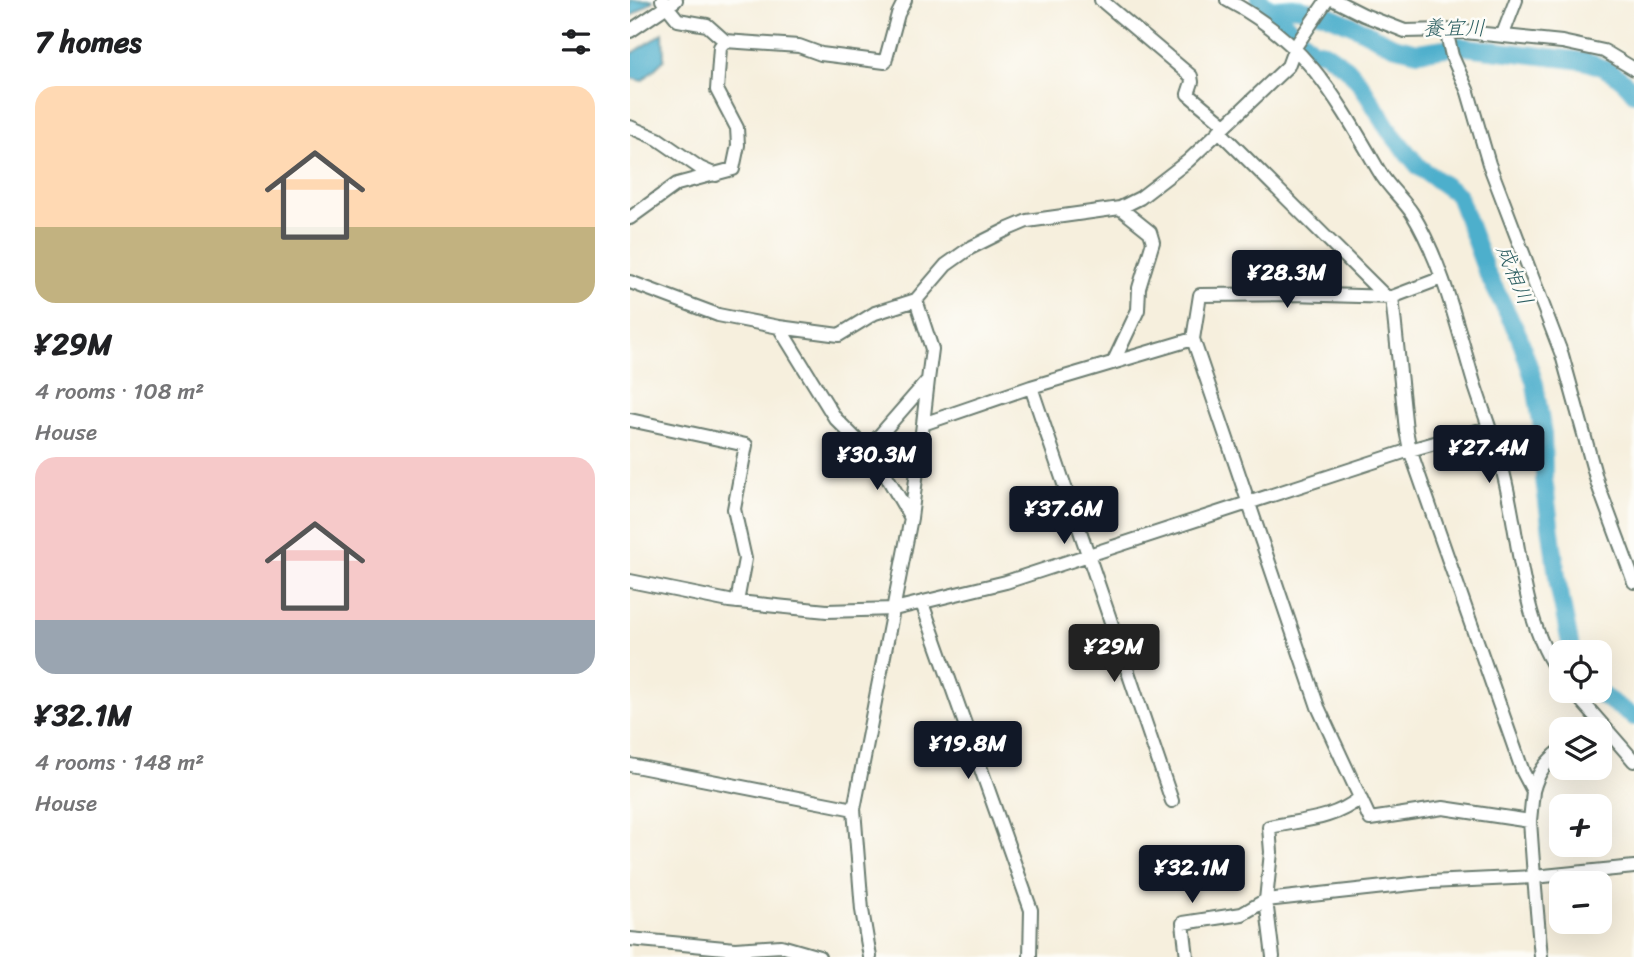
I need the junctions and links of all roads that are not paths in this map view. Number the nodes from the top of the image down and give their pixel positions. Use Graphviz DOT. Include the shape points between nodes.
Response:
graph roads {
  1 [pos="905,0"];
  2 [pos="1101,0"];
  3 [pos="1227,0"];
  4 [pos="1327,0"];
  5 [pos="1334,0"];
  6 [pos="1516,0"];
  7 [pos="668,2"];
  8 [pos="1446,30"];
  9 [pos="630,31"];
  10 [pos="1503,34"];
  11 [pos="725,41"];
  12 [pos="1295,47"];
  13 [pos="1634,69"];
  14 [pos="630,127"];
  15 [pos="1222,128"];
  16 [pos="717,175"];
  17 [pos="1120,208"];
  18 [pos="630,218"];
  19 [pos="1442,278"];
  20 [pos="630,282"];
  21 [pos="1388,297"];
  22 [pos="916,300"];
  23 [pos="779,327"];
  24 [pos="1193,339"];
  25 [pos="1113,363"];
  26 [pos="928,380"];
  27 [pos="1031,387"];
  28 [pos="630,420"];
  29 [pos="923,424"];
  30 [pos="1488,428"];
  31 [pos="867,450"];
  32 [pos="1410,450"];
  33 [pos="1248,503"];
  34 [pos="911,518"];
  35 [pos="1088,555"];
  36 [pos="630,581"];
  37 [pos="1634,582"];
  38 [pos="737,602"];
  39 [pos="922,603"];
  40 [pos="894,609"];
  41 [pos="1549,656"];
  42 [pos="1612,740"];
  43 [pos="1549,760"];
  44 [pos="1634,761"];
  45 [pos="630,765"];
  46 [pos="1532,791"];
  47 [pos="1360,798"];
  48 [pos="1172,801"];
  49 [pos="854,809"];
  50 [pos="1530,821"];
  51 [pos="1634,867"];
  52 [pos="1534,877"];
  53 [pos="1266,900"];
  54 [pos="630,939"];
  55 [pos="678,951"];
  56 [pos="819,957"];
  57 [pos="870,957"];
  58 [pos="1030,957"];
  59 [pos="1187,957"];
  60 [pos="1273,957"];
  61 [pos="1541,957"];
  1 -- 11 [label="street" via="885,61 821,54 799,46"];
  2 -- 15 [label="street" via="1191,76 1188,94"];
  3 -- 12 [label="street" via="1255,15"];
  4 -- 12 [label="street"];
  5 -- 8 [label="street" via="1405,31"];
  6 -- 10 [label="street"];
  7 -- 9 [label="street"];
  7 -- 11 [label="street" via="678,20 708,25"];
  8 -- 10 [label="street"];
  8 -- 37 [label="street" via="1489,164 1562,355 1598,485"];
  10 -- 13 [label="street" via="1604,51"];
  11 -- 16 [label="street" via="720,47 717,90 737,128 738,145 733,169"];
  12 -- 15 [label="street" via="1288,66"];
  12 -- 19 [label="street" via="1339,101 1382,176 1412,213"];
  14 -- 16 [label="street"];
  15 -- 17 [label="street" via="1173,173"];
  15 -- 21 [label="street"];
  16 -- 18 [label="street" via="677,184"];
  17 -- 22 [label="street" via="1027,221 1008,229 946,265"];
  17 -- 25 [label="street" via="1150,232 1153,242 1139,288 1138,310"];
  19 -- 21 [label="street"];
  19 -- 30 [label="street"];
  20 -- 23 [label="street" via="718,315"];
  21 -- 24 [label="street" via="1200,295"];
  21 -- 32 [label="street"];
  22 -- 23 [label="street" via="875,313 838,335"];
  22 -- 26 [label="street" via="932,349"];
  23 -- 31 [label="street" via="835,418"];
  24 -- 25 [label="street"];
  24 -- 33 [label="street"];
  25 -- 27 [label="street"];
  26 -- 29 [label="street"];
  26 -- 31 [label="street"];
  27 -- 29 [label="street"];
  27 -- 35 [label="street"];
  28 -- 38 [label="street" via="746,445 734,509 746,559"];
  29 -- 34 [label="street"];
  30 -- 32 [label="street"];
  30 -- 41 [label="street" via="1502,468 1530,611"];
  31 -- 34 [label="street"];
  32 -- 33 [label="street"];
  32 -- 46 [label="street"];
  33 -- 35 [label="street"];
  33 -- 47 [label="street" via="1318,707"];
  34 -- 40 [label="street"];
  35 -- 39 [label="street"];
  35 -- 48 [label="street"];
  36 -- 38 [label="street"];
  38 -- 40 [label="street" via="827,611"];
  39 -- 40 [label="street"];
  39 -- 58 [label="street" via="1031,910"];
  40 -- 49 [label="street"];
  42 -- 44 [label="street"];
  43 -- 46 [label="street"];
  45 -- 49 [label="street"];
  46 -- 50 [label="street"];
  47 -- 50 [label="street" via="1370,819 1443,807"];
  47 -- 53 [label="street" via="1329,817 1269,827 1272,852"];
  49 -- 57 [label="street"];
  50 -- 52 [label="street"];
  51 -- 52 [label="street"];
  52 -- 53 [label="street" via="1430,882"];
  52 -- 61 [label="street"];
  53 -- 59 [label="street" via="1242,914 1183,923"];
  53 -- 60 [label="street"];
  54 -- 55 [label="street"];
  55 -- 56 [label="street" via="781,946"];
}
